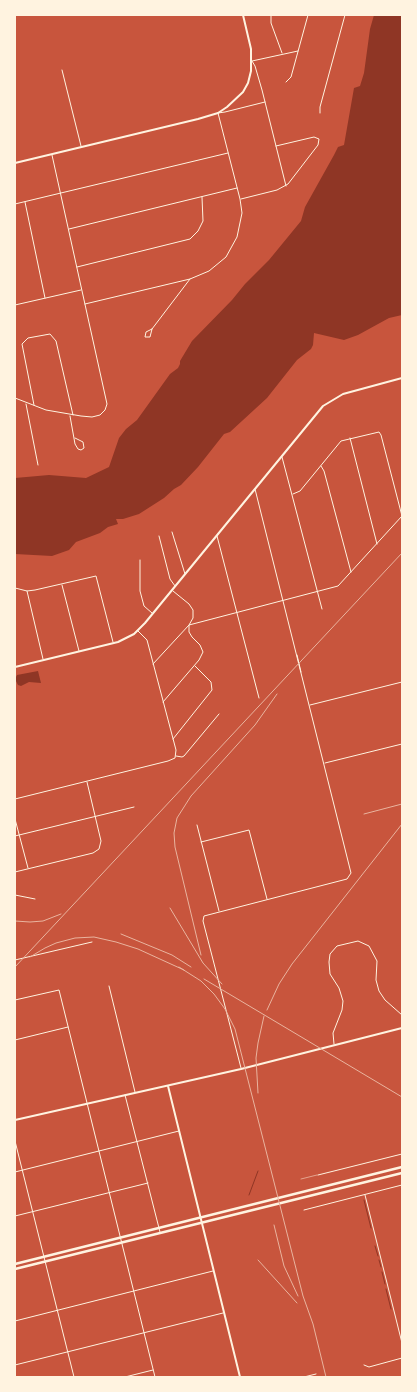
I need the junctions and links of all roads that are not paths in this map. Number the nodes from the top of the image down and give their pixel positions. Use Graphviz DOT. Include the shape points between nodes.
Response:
graph roads {
  1 [pos="243,15"];
  2 [pos="271,15"];
  3 [pos="308,15"];
  4 [pos="344,15"];
  5 [pos="298,51"];
  6 [pos="282,54"];
  7 [pos="252,61"];
  8 [pos="62,70"];
  9 [pos="286,82"];
  10 [pos="265,102"];
  11 [pos="218,113"];
  12 [pos="320,113"];
  13 [pos="276,146"];
  14 [pos="82,147"];
  15 [pos="228,153"];
  16 [pos="52,154"];
  17 [pos="15,163"];
  18 [pos="286,186"];
  19 [pos="237,188"];
  20 [pos="60,193"];
  21 [pos="202,197"];
  22 [pos="240,199"];
  23 [pos="24,202"];
  24 [pos="15,204"];
  25 [pos="69,229"];
  26 [pos="76,268"];
  27 [pos="190,279"];
  28 [pos="180,281"];
  29 [pos="183,289"];
  30 [pos="81,290"];
  31 [pos="45,298"];
  32 [pos="85,304"];
  33 [pos="15,305"];
  34 [pos="152,329"];
  35 [pos="402,378"];
  36 [pos="15,398"];
  37 [pos="26,402"];
  38 [pos="34,406"];
  39 [pos="70,415"];
  40 [pos="73,416"];
  41 [pos="74,438"];
  42 [pos="350,438"];
  43 [pos="282,456"];
  44 [pos="38,465"];
  45 [pos="321,466"];
  46 [pos="255,489"];
  47 [pos="293,494"];
  48 [pos="402,516"];
  49 [pos="172,532"];
  50 [pos="216,535"];
  51 [pos="159,536"];
  52 [pos="377,544"];
  53 [pos="140,560"];
  54 [pos="351,572"];
  55 [pos="185,574"];
  56 [pos="62,585"];
  57 [pos="176,586"];
  58 [pos="15,588"];
  59 [pos="172,590"];
  60 [pos="27,591"];
  61 [pos="317,591"];
  62 [pos="283,600"];
  63 [pos="322,609"];
  64 [pos="237,612"];
  65 [pos="152,614"];
  66 [pos="189,625"];
  67 [pos="138,631"];
  68 [pos="114,643"];
  69 [pos="79,651"];
  70 [pos="43,660"];
  71 [pos="153,664"];
  72 [pos="194,665"];
  73 [pos="15,667"];
  74 [pos="402,682"];
  75 [pos="259,698"];
  76 [pos="163,702"];
  77 [pos="309,705"];
  78 [pos="219,714"];
  79 [pos="173,739"];
  80 [pos="402,744"];
  81 [pos="175,756"];
  82 [pos="324,764"];
  83 [pos="87,782"];
  84 [pos="15,799"];
  85 [pos="134,807"];
  86 [pos="95,816"];
  87 [pos="15,819"];
  88 [pos="197,825"];
  89 [pos="19,835"];
  90 [pos="15,836"];
  91 [pos="201,842"];
  92 [pos="28,869"];
  93 [pos="15,872"];
  94 [pos="15,895"];
  95 [pos="35,899"];
  96 [pos="268,899"];
  97 [pos="219,912"];
  98 [pos="92,942"];
  99 [pos="15,960"];
  100 [pos="109,986"];
  101 [pos="15,1000"];
  102 [pos="402,1015"];
  103 [pos="68,1027"];
  104 [pos="402,1028"];
  105 [pos="15,1040"];
  106 [pos="335,1045"];
  107 [pos="241,1069"];
  108 [pos="168,1085"];
  109 [pos="136,1093"];
  110 [pos="125,1095"];
  111 [pos="87,1104"];
  112 [pos="15,1120"];
  113 [pos="178,1131"];
  114 [pos="15,1141"];
  115 [pos="137,1141"];
  116 [pos="99,1150"];
  117 [pos="402,1154"];
  118 [pos="402,1167"];
  119 [pos="22,1170"];
  120 [pos="15,1172"];
  121 [pos="402,1173"];
  122 [pos="318,1175"];
  123 [pos="301,1179"];
  124 [pos="148,1183"];
  125 [pos="402,1186"];
  126 [pos="109,1193"];
  127 [pos="365,1195"];
  128 [pos="293,1197"];
  129 [pos="304,1210"];
  130 [pos="33,1212"];
  131 [pos="15,1216"];
  132 [pos="201,1220"];
  133 [pos="177,1224"];
  134 [pos="159,1228"];
  135 [pos="171,1230"];
  136 [pos="160,1233"];
  137 [pos="120,1238"];
  138 [pos="122,1242"];
  139 [pos="45,1259"];
  140 [pos="15,1264"];
  141 [pos="15,1269"];
  142 [pos="213,1271"];
  143 [pos="134,1291"];
  144 [pos="57,1310"];
  145 [pos="224,1313"];
  146 [pos="15,1321"];
  147 [pos="144,1333"];
  148 [pos="402,1343"];
  149 [pos="67,1352"];
  150 [pos="402,1358"];
  151 [pos="15,1365"];
  152 [pos="364,1365"];
  153 [pos="153,1370"];
  154 [pos="316,1374"];
  155 [pos="74,1377"];
  156 [pos="125,1377"];
  157 [pos="155,1377"];
  158 [pos="240,1377"];
  159 [pos="304,1377"];
  1 -- 7 [label="main road"];
  2 -- 6 [label="street"];
  3 -- 5 [label="street"];
  4 -- 12 [label="street"];
  5 -- 6 [label="street"];
  5 -- 9 [label="street" via="291,77"];
  6 -- 7 [label="street"];
  7 -- 10 [label="street"];
  7 -- 11 [label="main road" via="250,77 243,92"];
  8 -- 14 [label="street"];
  10 -- 11 [label="street"];
  10 -- 13 [label="street"];
  11 -- 14 [label="main road"];
  11 -- 15 [label="street"];
  13 -- 18 [label="street"];
  13 -- 18 [label="street" via="318,138 318,145"];
  14 -- 16 [label="main road"];
  15 -- 19 [label="street"];
  15 -- 20 [label="street"];
  16 -- 17 [label="main road"];
  16 -- 20 [label="street"];
  18 -- 22 [label="street"];
  19 -- 21 [label="street"];
  19 -- 22 [label="street"];
  20 -- 23 [label="street"];
  20 -- 25 [label="street"];
  21 -- 25 [label="street"];
  21 -- 26 [label="street" via="203,221 190,239"];
  22 -- 27 [label="street" via="241,223 230,251 215,267"];
  23 -- 24 [label="street"];
  23 -- 31 [label="street"];
  25 -- 26 [label="street"];
  26 -- 30 [label="street"];
  27 -- 28 [label="street"];
  27 -- 29 [label="street"];
  28 -- 29 [label="street"];
  28 -- 32 [label="street"];
  29 -- 34 [label="street"];
  30 -- 31 [label="street"];
  30 -- 32 [label="street"];
  31 -- 33 [label="street"];
  32 -- 40 [label="street" via="107,401 105,410 97,416"];
  35 -- 43 [label="main road" via="332,400"];
  36 -- 37 [label="street"];
  37 -- 38 [label="street"];
  37 -- 44 [label="street"];
  38 -- 39 [label="street"];
  38 -- 40 [label="street" via="22,344 26,339 50,334 55,337"];
  39 -- 40 [label="street"];
  39 -- 41 [label="street"];
  41 -- 41 [label="street" via="78,449 84,448 83,442"];
  42 -- 45 [label="street" via="341,441"];
  42 -- 48 [label="street" via="380,432"];
  42 -- 52 [label="street"];
  43 -- 46 [label="main road"];
  43 -- 47 [label="street"];
  45 -- 47 [label="street" via="300,491"];
  45 -- 54 [label="street"];
  46 -- 50 [label="main road"];
  46 -- 62 [label="street"];
  47 -- 61 [label="street"];
  48 -- 52 [label="street"];
  49 -- 55 [label="street"];
  50 -- 55 [label="main road"];
  50 -- 64 [label="street"];
  51 -- 57 [label="street" via="170,579"];
  52 -- 54 [label="street"];
  53 -- 65 [label="street" via="140,592 144,606"];
  54 -- 61 [label="street" via="338,586"];
  55 -- 57 [label="main road"];
  56 -- 60 [label="street"];
  56 -- 68 [label="street" via="96,576"];
  56 -- 69 [label="street"];
  57 -- 59 [label="main road"];
  58 -- 60 [label="street"];
  59 -- 65 [label="main road"];
  59 -- 66 [label="street" via="193,610"];
  60 -- 70 [label="street"];
  61 -- 62 [label="street"];
  61 -- 63 [label="street"];
  62 -- 64 [label="street"];
  62 -- 77 [label="street"];
  64 -- 66 [label="street"];
  64 -- 75 [label="street"];
  65 -- 67 [label="main road"];
  66 -- 71 [label="street"];
  66 -- 72 [label="street" via="190,635 202,649"];
  67 -- 68 [label="main road"];
  67 -- 71 [label="street" via="146,638"];
  68 -- 69 [label="main road"];
  69 -- 70 [label="main road"];
  70 -- 73 [label="main road"];
  71 -- 76 [label="street"];
  72 -- 76 [label="street"];
  72 -- 79 [label="street" via="211,682 212,690"];
  74 -- 77 [label="street"];
  76 -- 79 [label="street"];
  77 -- 82 [label="street"];
  78 -- 81 [label="street" via="184,756"];
  79 -- 81 [label="street"];
  80 -- 82 [label="street"];
  81 -- 83 [label="street" via="172,760"];
  82 -- 96 [label="street" via="351,876"];
  83 -- 84 [label="street"];
  83 -- 86 [label="street"];
  85 -- 86 [label="street"];
  86 -- 89 [label="street"];
  86 -- 92 [label="street" via="101,841 94,853"];
  87 -- 89 [label="street"];
  88 -- 91 [label="street"];
  89 -- 90 [label="street"];
  89 -- 92 [label="street"];
  91 -- 96 [label="street" via="249,830"];
  91 -- 97 [label="street"];
  92 -- 93 [label="street"];
  94 -- 95 [label="street"];
  96 -- 97 [label="street"];
  97 -- 107 [label="street" via="204,916 203,921"];
  98 -- 99 [label="street"];
  100 -- 109 [label="street"];
  101 -- 103 [label="street" via="59,990"];
  102 -- 106 [label="street" via="380,994 376,980 377,961 370,946 358,942 337,946 329,962 330,974 343,1001 333,1033"];
  103 -- 105 [label="street"];
  103 -- 111 [label="street"];
  104 -- 106 [label="main road"];
  106 -- 107 [label="main road"];
  107 -- 108 [label="main road"];
  108 -- 109 [label="main road"];
  108 -- 113 [label="main road"];
  109 -- 110 [label="main road"];
  110 -- 111 [label="main road"];
  110 -- 115 [label="street"];
  111 -- 112 [label="main road"];
  111 -- 116 [label="street"];
  113 -- 115 [label="street"];
  113 -- 132 [label="main road"];
  114 -- 119 [label="street"];
  115 -- 116 [label="street"];
  115 -- 124 [label="street"];
  116 -- 119 [label="street"];
  116 -- 126 [label="street"];
  117 -- 122 [label="street"];
  118 -- 128 [label="main road"];
  119 -- 120 [label="street"];
  119 -- 130 [label="street"];
  121 -- 128 [label="main road"];
  122 -- 123 [label="lane"];
  124 -- 126 [label="street"];
  124 -- 134 [label="street"];
  125 -- 127 [label="street"];
  126 -- 130 [label="street"];
  126 -- 137 [label="street"];
  127 -- 129 [label="street"];
  127 -- 148 [label="street"];
  128 -- 132 [label="main road"];
  130 -- 131 [label="street"];
  130 -- 139 [label="street"];
  132 -- 133 [label="main road"];
  132 -- 135 [label="main road"];
  132 -- 142 [label="main road"];
  133 -- 134 [label="main road"];
  133 -- 135 [label="main road"];
  134 -- 136 [label="street"];
  134 -- 137 [label="main road"];
  135 -- 136 [label="main road"];
  136 -- 138 [label="main road"];
  137 -- 138 [label="street"];
  137 -- 139 [label="main road"];
  138 -- 139 [label="main road"];
  138 -- 143 [label="street"];
  139 -- 140 [label="main road"];
  139 -- 141 [label="main road"];
  139 -- 144 [label="street"];
  142 -- 143 [label="street"];
  142 -- 145 [label="main road"];
  143 -- 144 [label="street"];
  143 -- 147 [label="street"];
  144 -- 146 [label="street"];
  144 -- 149 [label="street"];
  145 -- 147 [label="street"];
  145 -- 158 [label="main road"];
  147 -- 149 [label="street"];
  147 -- 153 [label="street"];
  149 -- 151 [label="street"];
  149 -- 155 [label="street"];
  150 -- 152 [label="street"];
  153 -- 156 [label="street"];
  153 -- 157 [label="street"];
  154 -- 159 [label="street"];
}
